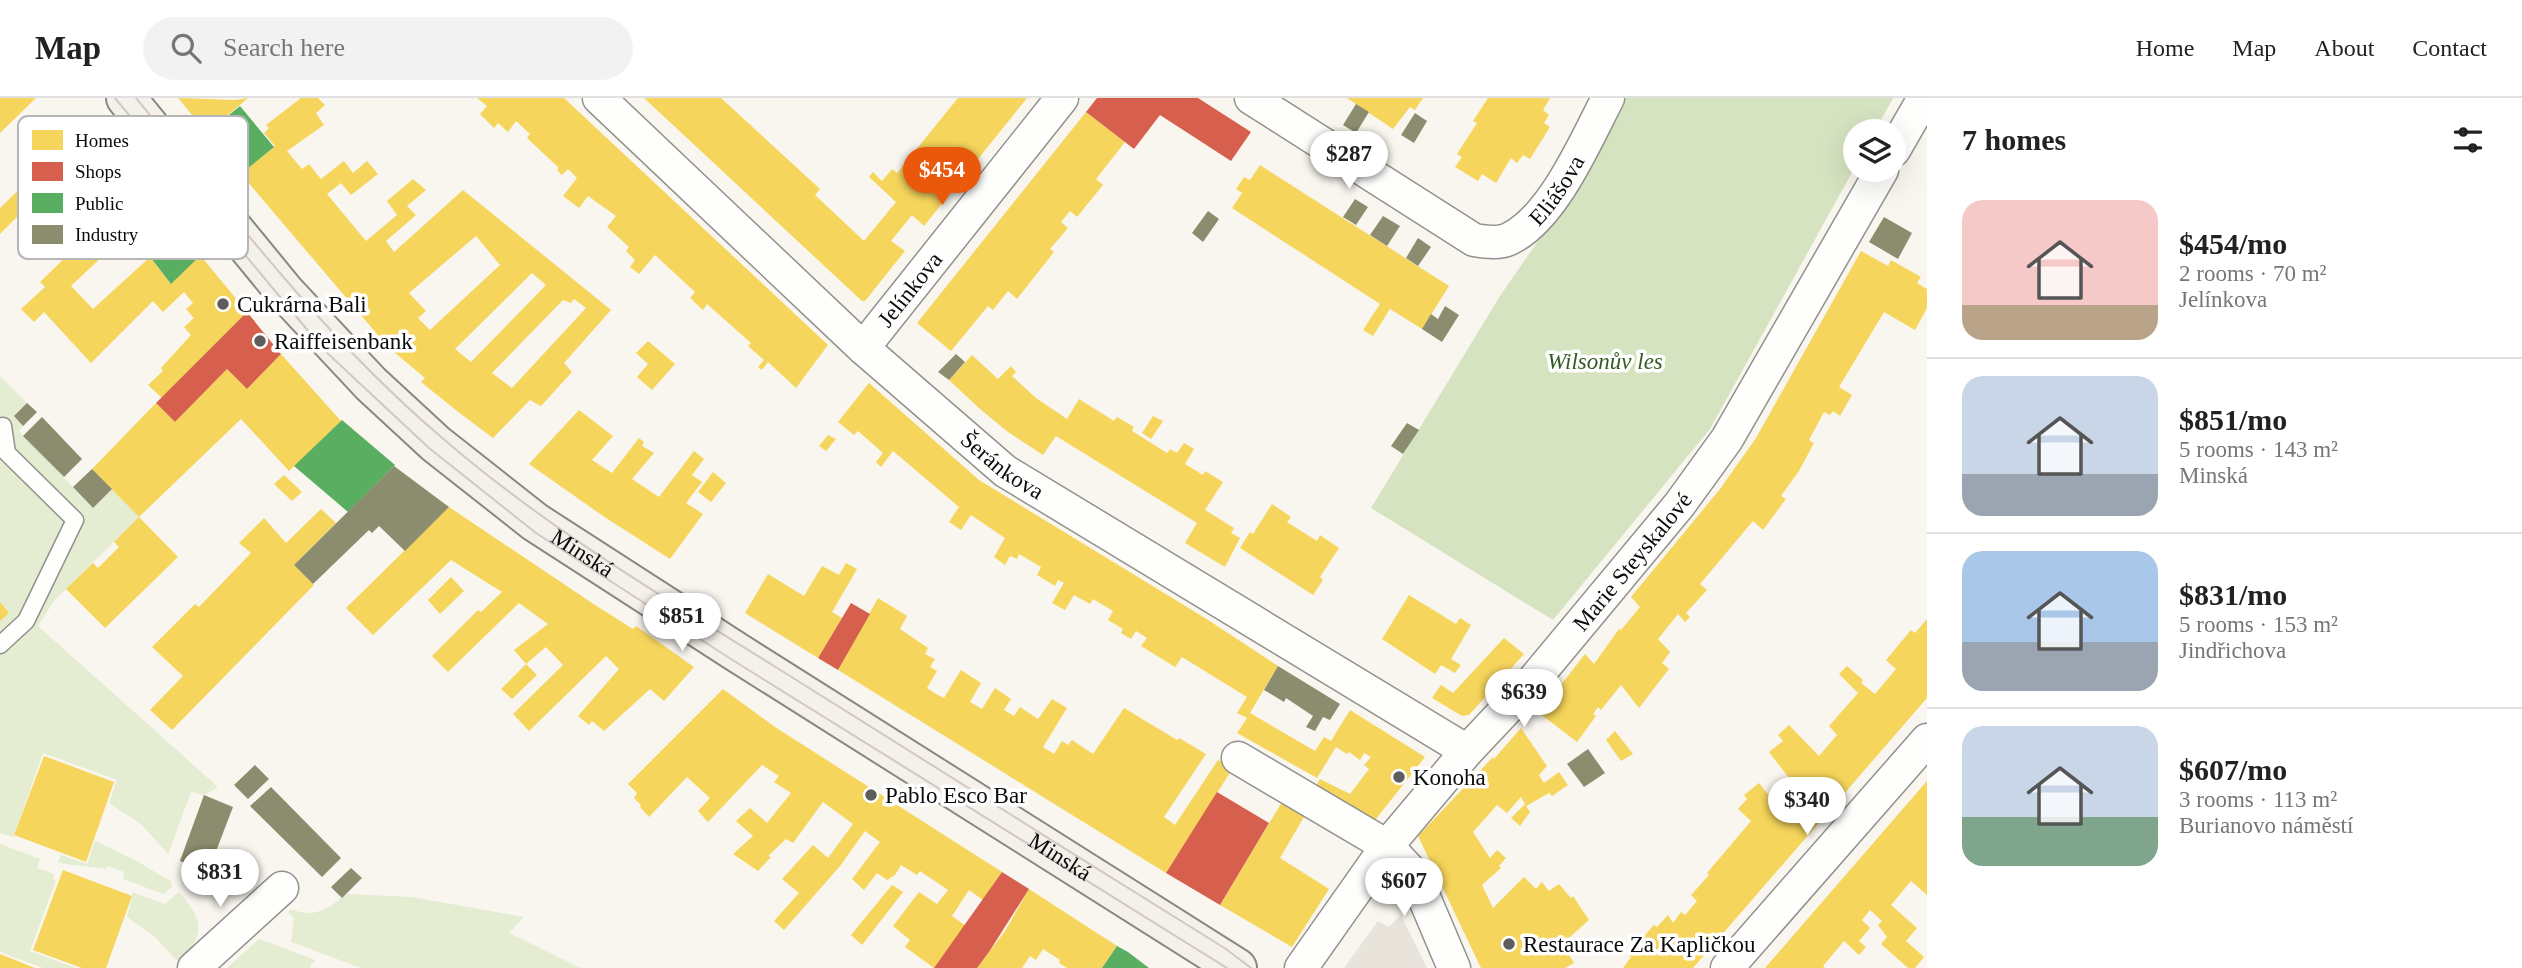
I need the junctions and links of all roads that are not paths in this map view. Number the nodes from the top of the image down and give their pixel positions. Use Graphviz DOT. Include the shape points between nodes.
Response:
graph roads {
  1 [pos="126,98"];
  2 [pos="599,98"];
  3 [pos="1062,98"];
  4 [pos="1251,98"];
  5 [pos="1608,98"];
  6 [pos="1924,98"];
  7 [pos="141,116"];
  8 [pos="1906,129"];
  9 [pos="1875,182"];
  10 [pos="248,247"];
  11 [pos="863,348"];
  12 [pos="1,426"];
  13 [pos="0,645"];
  14 [pos="1927,740"];
  15 [pos="1466,751"];
  16 [pos="1238,758"];
  17 [pos="1387,846"];
  18 [pos="282,888"];
  19 [pos="194,968"];
  20 [pos="1237,968"];
  21 [pos="1301,968"];
  22 [pos="1454,968"];
  23 [pos="1727,968"];
  1 -- 7 [label="street, Minská"];
  2 -- 11 [label="street, Šeránkova"];
  3 -- 11 [label="street, Jelínkova"];
  4 -- 5 [label="street, Eliášova" via="1475,240 1491,243 1510,240 1527,227 1562,187"];
  6 -- 8 [label="street"];
  9 -- 15 [label="street, Marie Steyskalové" via="1719,450 1542,671"];
  10 -- 20 [label="street, Minská" via="371,384 436,444 535,522"];
  11 -- 15 [label="street, Šeránkova" via="1005,471"];
  12 -- 13 [label="lane" via="7,453 75,520 26,621"];
  14 -- 23 [label="street"];
  15 -- 17 [label="street, Marie Steyskalové"];
  16 -- 17 [label="street"];
  17 -- 21 [label="street, Marie Steyskalové"];
  17 -- 22 [label="street" via="1415,876"];
  18 -- 19 [label="street"];
}
